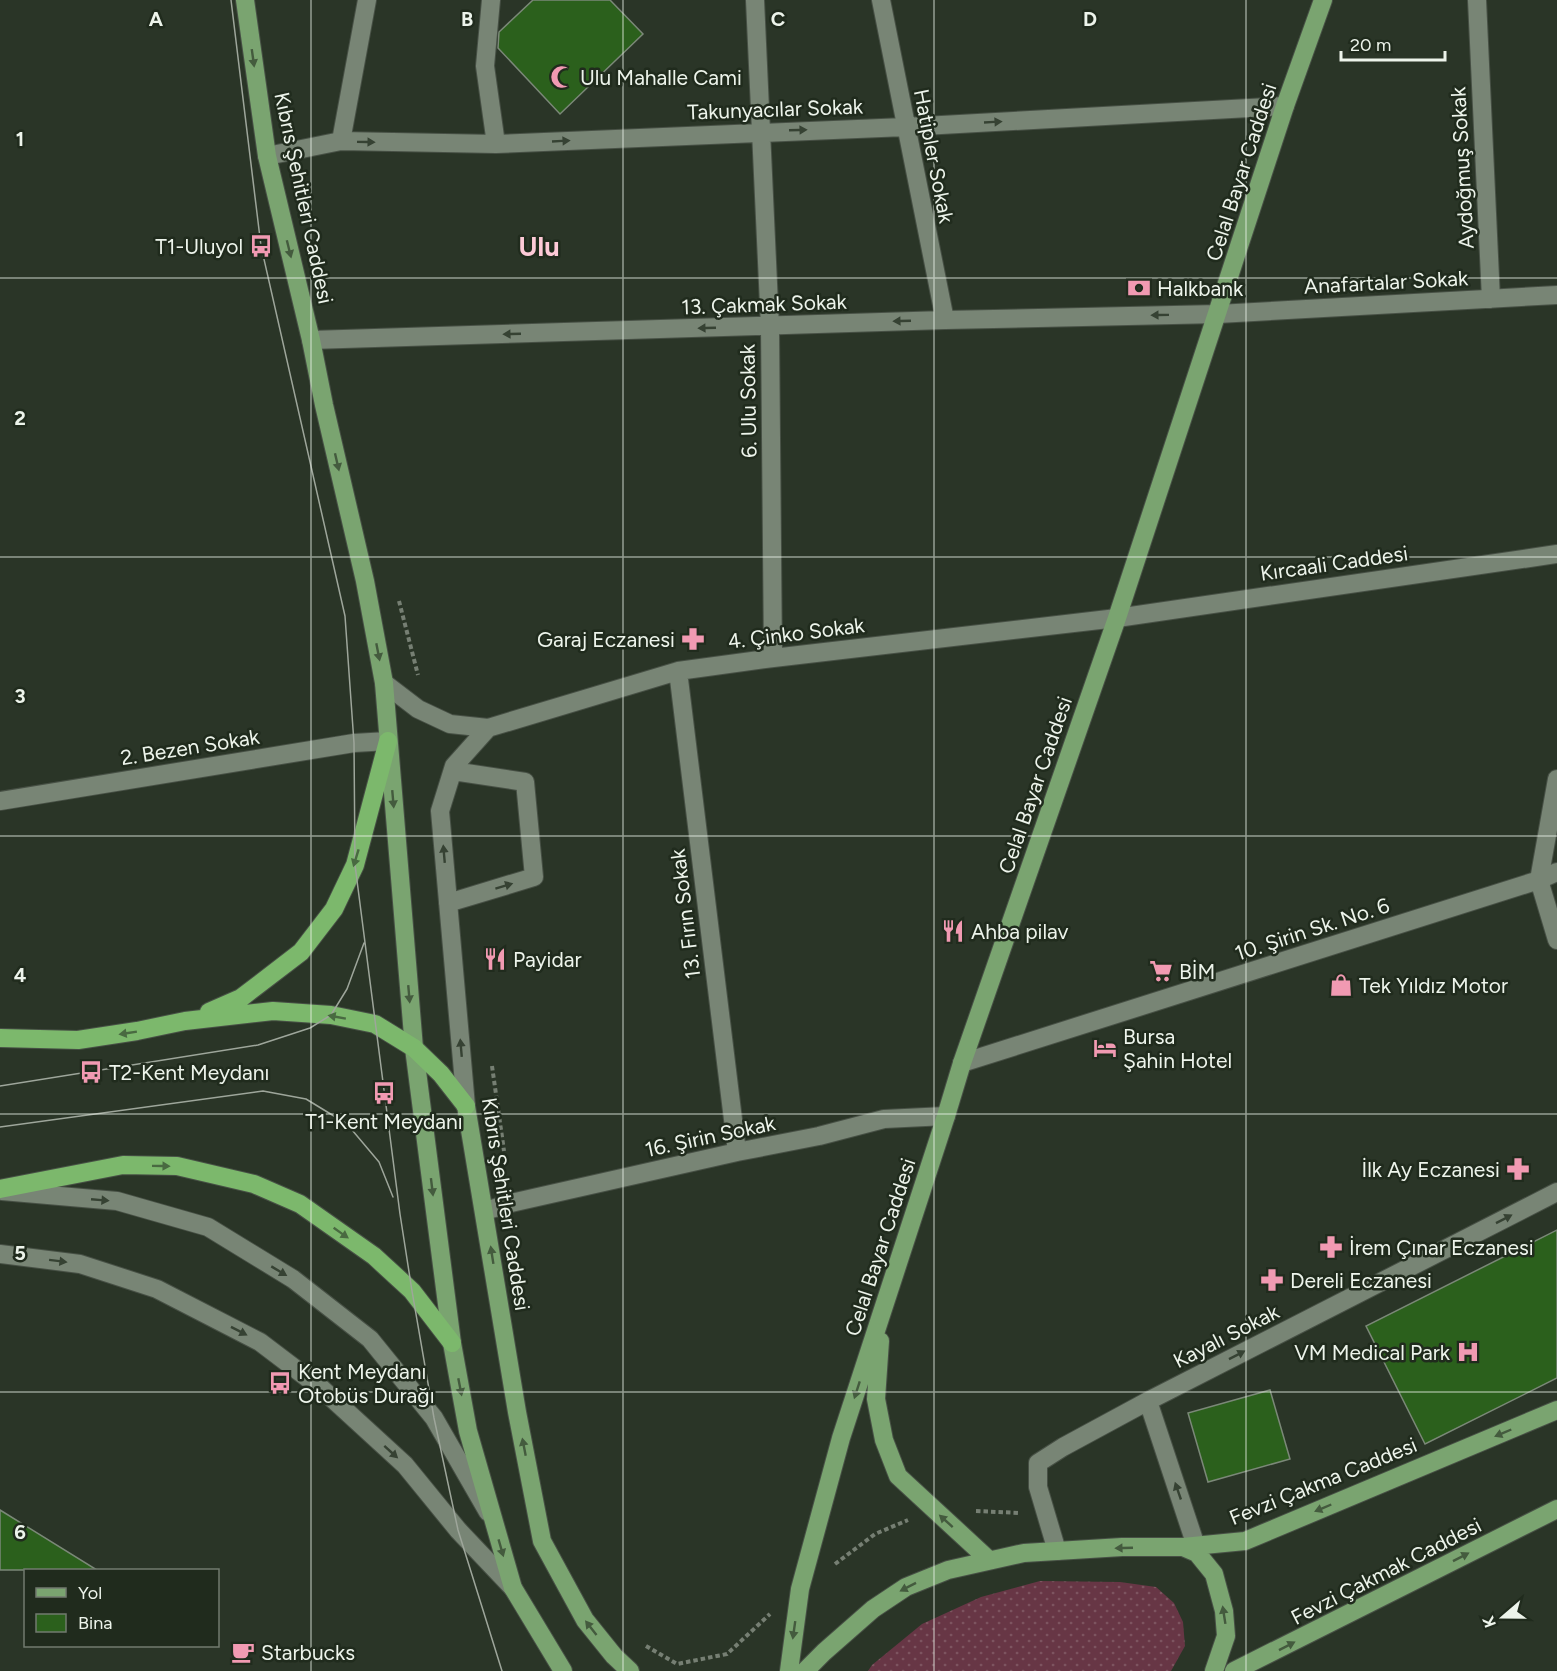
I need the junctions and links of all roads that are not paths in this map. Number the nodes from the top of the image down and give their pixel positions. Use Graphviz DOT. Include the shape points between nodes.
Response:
graph roads {
  1 [pos="244,0"];
  2 [pos="367,0"];
  3 [pos="492,0"];
  4 [pos="755,0"];
  5 [pos="881,0"];
  6 [pos="1323,0"];
  7 [pos="1477,0"];
  8 [pos="1285,106"];
  9 [pos="905,127"];
  10 [pos="761,132"];
  11 [pos="341,141"];
  12 [pos="496,144"];
  13 [pos="267,156"];
  14 [pos="1557,295"];
  15 [pos="1491,299"];
  16 [pos="1218,314"];
  17 [pos="945,320"];
  18 [pos="770,327"];
  19 [pos="311,340"];
  20 [pos="1557,554"];
  21 [pos="1117,618"];
  22 [pos="773,658"];
  23 [pos="678,671"];
  24 [pos="384,682"];
  25 [pos="488,728"];
  26 [pos="388,741"];
  27 [pos="453,771"];
  28 [pos="1557,779"];
  29 [pos="0,801"];
  30 [pos="1557,872"];
  31 [pos="1539,880"];
  32 [pos="448,903"];
  33 [pos="1557,939"];
  34 [pos="185,1021"];
  35 [pos="0,1038"];
  36 [pos="414,1048"];
  37 [pos="962,1063"];
  38 [pos="466,1106"];
  39 [pos="946,1116"];
  40 [pos="736,1152"];
  41 [pos="0,1190"];
  42 [pos="1557,1191"];
  43 [pos="484,1211"];
  44 [pos="0,1254"];
  45 [pos="882,1315"];
  46 [pos="452,1343"];
  47 [pos="1148,1401"];
  48 [pos="1557,1410"];
  49 [pos="1557,1509"];
  50 [pos="494,1522"];
  51 [pos="1190,1547"];
  52 [pos="1057,1551"];
  53 [pos="989,1560"];
  54 [pos="513,1588"];
  55 [pos="562,1671"];
  56 [pos="630,1671"];
  57 [pos="789,1671"];
  58 [pos="805,1671"];
  59 [pos="1214,1671"];
  60 [pos="1234,1671"];
  1 -- 13 [label="main road, Kıbrıs Şehitleri Caddesi, one-way"];
  2 -- 11 [label="street"];
  3 -- 12 [label="street" via="485,66"];
  4 -- 10 [label="street, 6. Ulu Sokak"];
  5 -- 9 [label="street, Hatipler Sokak"];
  6 -- 8 [label="main road, Celal Bayar Caddesi"];
  7 -- 15 [label="street, Aydoğmuş Sokak"];
  9 -- 8 [label="street, Takunyacılar Sokak, one-way"];
  8 -- 16 [label="main road, Celal Bayar Caddesi"];
  10 -- 9 [label="street, Takunyacılar Sokak, one-way"];
  9 -- 17 [label="street, Hatipler Sokak"];
  12 -- 10 [label="street, Takunyacılar Sokak, one-way"];
  10 -- 18 [label="street, 6. Ulu Sokak"];
  11 -- 12 [label="street, Takunyacılar Sokak, one-way"];
  11 -- 13 [label="street, Takunyacılar Sokak"];
  13 -- 19 [label="main road, Kıbrıs Şehitleri Caddesi, one-way"];
  14 -- 15 [label="street, Anafartalar Sokak"];
  15 -- 16 [label="street, Anafartalar Sokak"];
  16 -- 17 [label="street, 13. Çakmak Sokak, one-way"];
  16 -- 21 [label="main road, Celal Bayar Caddesi"];
  17 -- 18 [label="street, 13. Çakmak Sokak, one-way"];
  18 -- 19 [label="street, 13. Çakmak Sokak, one-way"];
  18 -- 22 [label="street, 6. Ulu Sokak"];
  19 -- 24 [label="main road, Kıbrıs Şehitleri Caddesi, one-way"];
  20 -- 21 [label="street, Kırcaali Caddesi"];
  21 -- 22 [label="street, 4. Çinko Sokak"];
  21 -- 37 [label="main road, Celal Bayar Caddesi"];
  22 -- 23 [label="street, 4. Çinko Sokak"];
  23 -- 25 [label="street, 4. Çinko Sokak"];
  23 -- 40 [label="street, 13. Fırın Sokak"];
  24 -- 25 [label="street" via="418,709 450,724"];
  24 -- 26 [label="main road, Kıbrıs Şehitleri Caddesi"];
  25 -- 27 [label="street, Kıbrıs Şehitleri Caddesi"];
  26 -- 29 [label="street, 2. Bezen Sokak" via="354,743"];
  26 -- 34 [label="highway, one-way" via="355,865 334,909 301,952 241,998"];
  26 -- 36 [label="main road, Kıbrıs Şehitleri Caddesi, one-way"];
  32 -- 27 [label="street, Kıbrıs Şehitleri Caddesi, one-way" via="440,811"];
  32 -- 27 [label="street, one-way" via="534,877 525,782"];
  28 -- 31 [label="street"];
  30 -- 31 [label="street, 10. Şirin Sk. No. 6"];
  31 -- 33 [label="street"];
  31 -- 37 [label="street, 10. Şirin Sk. No. 6"];
  38 -- 32 [label="street, Kıbrıs Şehitleri Caddesi, one-way"];
  34 -- 35 [label="highway, one-way" via="78,1040"];
  36 -- 34 [label="highway, one-way" via="375,1024 331,1015 273,1011"];
  36 -- 38 [label="highway"];
  36 -- 46 [label="main road, Kıbrıs Şehitleri Caddesi, one-way"];
  37 -- 39 [label="main road, Celal Bayar Caddesi"];
  38 -- 43 [label="main road, Kıbrıs Şehitleri Caddesi"];
  39 -- 40 [label="street, 16. Şirin Sokak" via="884,1119"];
  39 -- 45 [label="main road, Celal Bayar Caddesi"];
  40 -- 43 [label="street, 16. Şirin Sokak"];
  41 -- 46 [label="highway, one-way" via="123,1166 177,1166 254,1184 300,1204 374,1256 412,1291"];
  41 -- 50 [label="street, one-way" via="117,1201 208,1227 293,1279 370,1339 434,1418"];
  47 -- 42 [label="street, Kayalı Sokak, one-way"];
  56 -- 43 [label="main road, Kıbrıs Şehitleri Caddesi, one-way" via="585,1620 542,1541"];
  44 -- 54 [label="street, one-way" via="80,1263 157,1289 260,1342 322,1389 405,1465 458,1530"];
  53 -- 45 [label="main road, one-way" via="898,1476 884,1440 876,1400"];
  45 -- 57 [label="main road, Celal Bayar Caddesi, one-way" via="841,1438 800,1589"];
  46 -- 50 [label="main road, Kıbrıs Şehitleri Caddesi, one-way" via="468,1431"];
  51 -- 47 [label="street, one-way"];
  47 -- 52 [label="street, Kayalı Sokak" via="1038,1463 1038,1487"];
  48 -- 51 [label="main road, Fevzi Çakma Caddesi, one-way" via="1245,1541"];
  60 -- 49 [label="main road, Fevzi Çakmak Caddesi, one-way"];
  50 -- 54 [label="main road, Kıbrıs Şehitleri Caddesi, one-way"];
  51 -- 52 [label="main road, Fevzi Çakma Caddesi, one-way"];
  59 -- 51 [label="main road, one-way" via="1226,1636 1224,1611 1214,1574"];
  52 -- 53 [label="main road, Fevzi Çakma Caddesi"];
  53 -- 58 [label="main road, one-way" via="948,1570 906,1587 873,1609"];
  54 -- 55 [label="main road, Kıbrıs Şehitleri Caddesi"];
}
